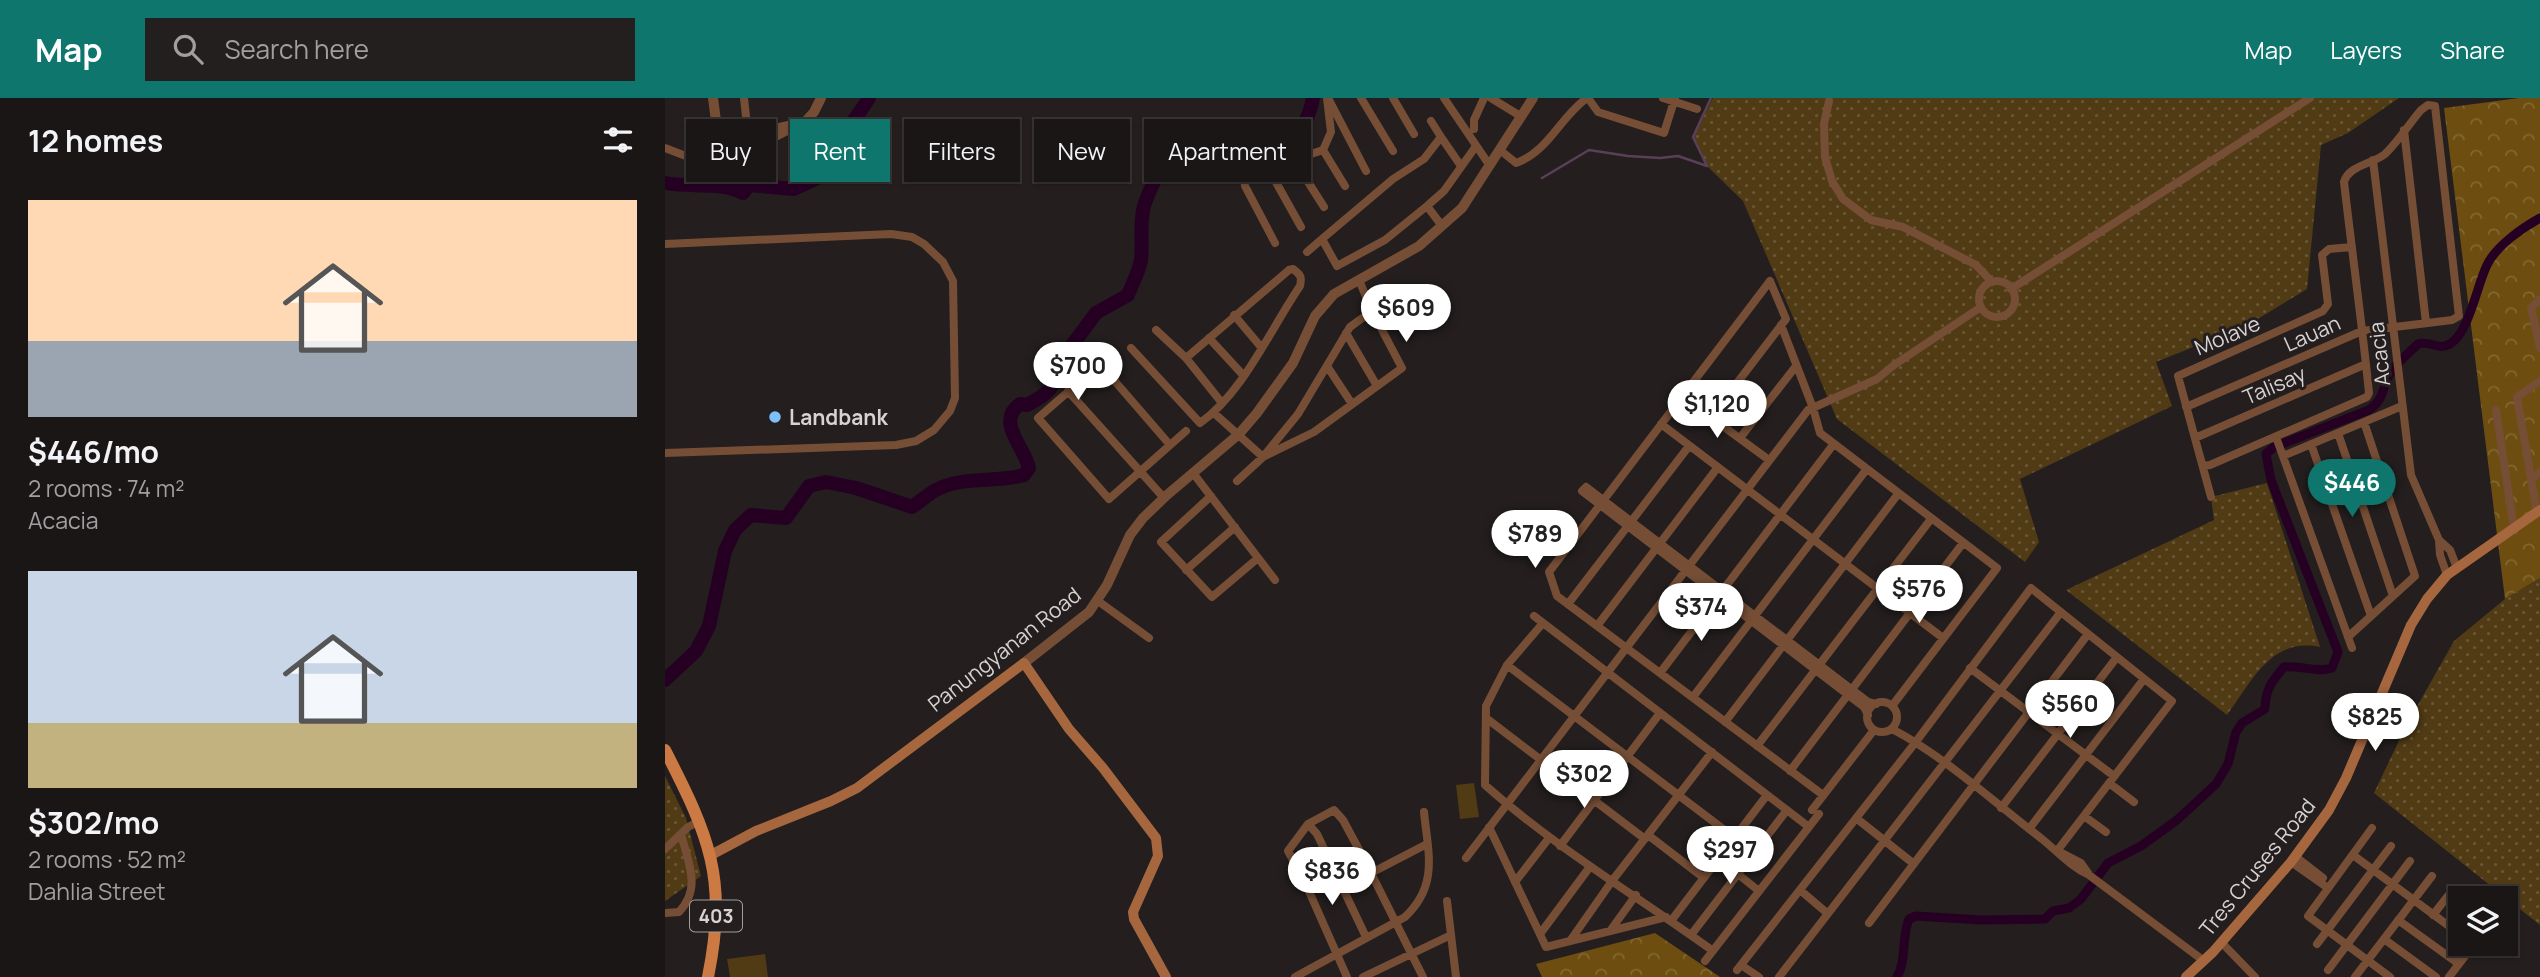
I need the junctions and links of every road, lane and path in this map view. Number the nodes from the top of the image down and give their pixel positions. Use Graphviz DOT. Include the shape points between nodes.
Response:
graph roads {
  1 [pos="713,98"];
  2 [pos="744,98"];
  3 [pos="821,98"];
  4 [pos="1327,98"];
  5 [pos="1361,98"];
  6 [pos="1393,98"];
  7 [pos="1444,98"];
  8 [pos="1485,98"];
  9 [pos="1491,98"];
  10 [pos="1533,98"];
  11 [pos="1588,98"];
  12 [pos="1663,98"];
  13 [pos="2310,98"];
  14 [pos="1674,100"];
  15 [pos="1829,101"];
  16 [pos="1697,109"];
  17 [pos="1522,117"];
  18 [pos="716,119"];
  19 [pos="746,119"];
  20 [pos="808,119"];
  21 [pos="1431,121"];
  22 [pos="1474,129"];
  23 [pos="790,130"];
  24 [pos="2404,130"];
  25 [pos="1414,134"];
  26 [pos="1441,137"];
  27 [pos="1476,146"];
  28 [pos="665,148"];
  29 [pos="1323,150"];
  30 [pos="1500,150"];
  31 [pos="1393,152"];
  32 [pos="1311,154"];
  33 [pos="2373,160"];
  34 [pos="1461,166"];
  35 [pos="1490,166"];
  36 [pos="1366,171"];
  37 [pos="1244,182"];
  38 [pos="1276,182"];
  39 [pos="1308,182"];
  40 [pos="1345,186"];
  41 [pos="1427,206"];
  42 [pos="1324,207"];
  43 [pos="1301,226"];
  44 [pos="1442,226"];
  45 [pos="1322,239"];
  46 [pos="1275,243"];
  47 [pos="665,244"];
  48 [pos="2351,247"];
  49 [pos="1307,252"];
  50 [pos="1359,280"];
  51 [pos="1992,282"];
  52 [pos="2011,289"];
  53 [pos="2540,299"];
  54 [pos="1981,307"];
  55 [pos="1372,311"];
  56 [pos="1234,316"];
  57 [pos="2425,323"];
  58 [pos="1781,325"];
  59 [pos="2393,326"];
  60 [pos="1156,330"];
  61 [pos="2362,331"];
  62 [pos="1346,333"];
  63 [pos="1209,338"];
  64 [pos="1131,348"];
  65 [pos="1261,348"];
  66 [pos="2540,348"];
  67 [pos="1185,358"];
  68 [pos="2366,364"];
  69 [pos="1327,366"];
  70 [pos="1796,366"];
  71 [pos="1243,375"];
  72 [pos="2540,381"];
  73 [pos="1377,386"];
  74 [pos="1068,391"];
  75 [pos="1682,396"];
  76 [pos="1222,402"];
  77 [pos="1352,404"];
  78 [pos="2402,406"];
  79 [pos="1813,408"];
  80 [pos="2186,408"];
  81 [pos="2496,410"];
  82 [pos="1214,413"];
  83 [pos="1711,417"];
  84 [pos="2364,422"];
  85 [pos="1661,424"];
  86 [pos="1185,431"];
  87 [pos="2338,433"];
  88 [pos="1239,434"];
  89 [pos="2195,438"];
  90 [pos="1740,439"];
  91 [pos="2277,440"];
  92 [pos="1170,444"];
  93 [pos="2311,444"];
  94 [pos="1833,445"];
  95 [pos="1689,446"];
  96 [pos="665,453"];
  97 [pos="2282,454"];
  98 [pos="1263,457"];
  99 [pos="1769,460"];
  100 [pos="2203,466"];
  101 [pos="1718,467"];
  102 [pos="1866,470"];
  103 [pos="1140,471"];
  104 [pos="1193,472"];
  105 [pos="2540,472"];
  106 [pos="2531,480"];
  107 [pos="1237,481"];
  108 [pos="1747,490"];
  109 [pos="1898,494"];
  110 [pos="1211,496"];
  111 [pos="2211,497"];
  112 [pos="1164,498"];
  113 [pos="1601,502"];
  114 [pos="2538,511"];
  115 [pos="1781,515"];
  116 [pos="1931,519"];
  117 [pos="1630,524"];
  118 [pos="1235,527"];
  119 [pos="2514,529"];
  120 [pos="1813,540"];
  121 [pos="2439,540"];
  122 [pos="1963,543"];
  123 [pos="1658,545"];
  124 [pos="1258,558"];
  125 [pos="2443,563"];
  126 [pos="2455,563"];
  127 [pos="1845,564"];
  128 [pos="1687,568"];
  129 [pos="1186,570"];
  130 [pos="2447,575"];
  131 [pos="1275,580"];
  132 [pos="1878,589"];
  133 [pos="1721,593"];
  134 [pos="2393,596"];
  135 [pos="1098,601"];
  136 [pos="1568,604"];
  137 [pos="2061,612"];
  138 [pos="1910,613"];
  139 [pos="1534,616"];
  140 [pos="2371,616"];
  141 [pos="1753,618"];
  142 [pos="1543,623"];
  143 [pos="1597,626"];
  144 [pos="2088,634"];
  145 [pos="2348,637"];
  146 [pos="1149,638"];
  147 [pos="1943,638"];
  148 [pos="1785,643"];
  149 [pos="1626,648"];
  150 [pos="2352,648"];
  151 [pos="2117,657"];
  152 [pos="1024,663"];
  153 [pos="1507,665"];
  154 [pos="1817,667"];
  155 [pos="1971,668"];
  156 [pos="1608,672"];
  157 [pos="1660,673"];
  158 [pos="2144,679"];
  159 [pos="2001,691"];
  160 [pos="1850,692"];
  161 [pos="1693,697"];
  162 [pos="1876,704"];
  163 [pos="1892,706"];
  164 [pos="2029,712"];
  165 [pos="1660,713"];
  166 [pos="1575,715"];
  167 [pos="1868,715"];
  168 [pos="1486,718"];
  169 [pos="1725,722"];
  170 [pos="1894,725"];
  171 [pos="1874,730"];
  172 [pos="2057,733"];
  173 [pos="1915,743"];
  174 [pos="1757,746"];
  175 [pos="665,750"];
  176 [pos="1712,752"];
  177 [pos="2086,755"];
  178 [pos="1627,757"];
  179 [pos="1541,759"];
  180 [pos="1944,764"];
  181 [pos="1790,771"];
  182 [pos="2112,780"];
  183 [pos="1973,786"];
  184 [pos="1767,795"];
  185 [pos="1823,795"];
  186 [pos="1678,796"];
  187 [pos="1594,800"];
  188 [pos="2134,802"];
  189 [pos="1507,804"];
  190 [pos="2001,807"];
  191 [pos="1787,810"];
  192 [pos="1424,812"];
  193 [pos="2084,816"];
  194 [pos="1856,818"];
  195 [pos="700,821"];
  196 [pos="1308,824"];
  197 [pos="1489,827"];
  198 [pos="1809,827"];
  199 [pos="2372,828"];
  200 [pos="2029,829"];
  201 [pos="2106,832"];
  202 [pos="681,834"];
  203 [pos="1646,837"];
  204 [pos="1549,838"];
  205 [pos="1735,838"];
  206 [pos="1884,840"];
  207 [pos="1427,844"];
  208 [pos="1560,846"];
  209 [pos="2391,846"];
  210 [pos="665,849"];
  211 [pos="2057,851"];
  212 [pos="711,855"];
  213 [pos="2353,855"];
  214 [pos="1466,858"];
  215 [pos="1719,859"];
  216 [pos="2293,859"];
  217 [pos="2410,861"];
  218 [pos="1914,864"];
  219 [pos="1589,868"];
  220 [pos="2373,870"];
  221 [pos="1371,873"];
  222 [pos="1738,874"];
  223 [pos="2432,876"];
  224 [pos="1704,878"];
  225 [pos="1612,881"];
  226 [pos="1515,882"];
  227 [pos="2392,884"];
  228 [pos="2330,886"];
  229 [pos="1800,890"];
  230 [pos="1759,891"];
  231 [pos="1636,895"];
  232 [pos="2448,896"];
  233 [pos="2413,900"];
  234 [pos="1447,901"];
  235 [pos="665,913"];
  236 [pos="1827,913"];
  237 [pos="2433,915"];
  238 [pos="1669,919"];
  239 [pos="2398,920"];
  240 [pos="1396,921"];
  241 [pos="1869,923"];
  242 [pos="2448,926"];
  243 [pos="2327,930"];
  244 [pos="1610,931"];
  245 [pos="1540,934"];
  246 [pos="1451,935"];
  247 [pos="1691,935"];
  248 [pos="1366,937"];
  249 [pos="2384,939"];
  250 [pos="1570,941"];
  251 [pos="2222,943"];
  252 [pos="2317,944"];
  253 [pos="2347,945"];
  254 [pos="1713,951"];
  255 [pos="1336,952"];
  256 [pos="1412,952"];
  257 [pos="2465,956"];
  258 [pos="1705,961"];
  259 [pos="2204,961"];
  260 [pos="2368,961"];
  261 [pos="2459,964"];
  262 [pos="2328,970"];
  263 [pos="1383,973"];
  264 [pos="708,977"];
  265 [pos="1166,977"];
  266 [pos="1295,977"];
  267 [pos="1347,977"];
  268 [pos="1363,977"];
  269 [pos="1423,977"];
  270 [pos="1456,977"];
  271 [pos="1759,977"];
  272 [pos="1779,977"];
  273 [pos="2186,977"];
  274 [pos="2255,977"];
  275 [pos="2355,977"];
  276 [pos="2390,977"];
  277 [pos="2436,977"];
  278 [pos="2449,977"];
  1 -- 18 [label="street"];
  2 -- 19 [label="street"];
  3 -- 20 [label="street"];
  4 -- 29 [label="street" via="1331,132"];
  4 -- 36 [label="street"];
  5 -- 31 [label="street"];
  6 -- 25 [label="street"];
  7 -- 27 [label="street"];
  8 -- 22 [label="street"];
  9 -- 17 [label="street"];
  10 -- 17 [label="street, Panungyanan Road"];
  11 -- 14 [label="street" via="1598,112 1664,133"];
  11 -- 30 [label="street" via="1524,160 1517,163"];
  12 -- 14 [label="street"];
  13 -- 52 [label="street"];
  14 -- 16 [label="street"];
  15 -- 51 [label="street" via="1823,124 1825,157 1843,200 1871,219 1903,227 1976,265"];
  17 -- 30 [label="street, Panungyanan Road"];
  21 -- 26 [label="street"];
  23 -- 28 [label="street" via="733,165 717,168"];
  24 -- 33 [label="street"];
  24 -- 57 [label="street"];
  24 -- 57 [label="street, Lauan" via="2421,110 2435,106 2459,316"];
  26 -- 34 [label="street"];
  26 -- 45 [label="street" via="1424,159"];
  27 -- 34 [label="street"];
  27 -- 35 [label="street"];
  29 -- 32 [label="street"];
  29 -- 40 [label="street"];
  30 -- 35 [label="street, Panungyanan Road"];
  33 -- 48 [label="street" via="2345,177"];
  33 -- 59 [label="street, Acacia"];
  34 -- 41 [label="street"];
  35 -- 44 [label="street, Panungyanan Road" via="1472,196"];
  37 -- 46 [label="street"];
  38 -- 43 [label="street"];
  39 -- 42 [label="street"];
  41 -- 44 [label="street"];
  41 -- 45 [label="street" via="1385,240 1336,266"];
  44 -- 50 [label="street, Panungyanan Road" via="1419,246"];
  45 -- 49 [label="street"];
  47 -- 96 [label="street" via="891,234 918,240 943,262 953,281 956,388 946,418 928,435 910,443"];
  48 -- 61 [label="street"];
  48 -- 80 [label="street, Molave" via="2329,249 2322,256 2328,304 2323,312 2178,376"];
  50 -- 55 [label="street"];
  50 -- 88 [label="street, Panungyanan Road" via="1334,293 1315,316 1293,363"];
  51 -- 52 [label="street"];
  51 -- 54 [label="street" via="1981,290"];
  52 -- 54 [label="street" via="2014,303 2006,314 1992,316"];
  53 -- 66 [label="street" via="2531,308"];
  54 -- 79 [label="street" via="1877,379"];
  55 -- 62 [label="street"];
  55 -- 73 [label="street" via="1402,368"];
  56 -- 63 [label="street"];
  56 -- 65 [label="street"];
  56 -- 65 [label="street" via="1289,270 1300,274 1300,286"];
  57 -- 59 [label="street, Lauan"];
  58 -- 70 [label="street"];
  58 -- 75 [label="street" via="1786,319 1770,281"];
  58 -- 83 [label="street"];
  59 -- 61 [label="street, Lauan"];
  59 -- 78 [label="street, Acacia"];
  60 -- 67 [label="street"];
  61 -- 68 [label="street"];
  61 -- 80 [label="street, Lauan"];
  62 -- 69 [label="street"];
  62 -- 73 [label="street"];
  63 -- 67 [label="street"];
  63 -- 71 [label="street"];
  64 -- 82 [label="street" via="1201,423"];
  65 -- 71 [label="street"];
  67 -- 76 [label="street"];
  68 -- 89 [label="street, Talisay"];
  68 -- 91 [label="street" via="2367,397"];
  69 -- 77 [label="street"];
  69 -- 98 [label="street" via="1298,414"];
  70 -- 79 [label="street"];
  70 -- 90 [label="street"];
  71 -- 76 [label="street"];
  72 -- 106 [label="street" via="2517,397"];
  73 -- 77 [label="street"];
  74 -- 92 [label="street" via="1100,364"];
  74 -- 103 [label="street"];
  74 -- 103 [label="street" via="1038,418 1109,499"];
  75 -- 83 [label="street"];
  75 -- 85 [label="street"];
  76 -- 82 [label="street"];
  77 -- 98 [label="street" via="1314,432"];
  78 -- 84 [label="street"];
  78 -- 121 [label="street, Acacia" via="2411,475"];
  79 -- 94 [label="street" via="1820,433"];
  79 -- 99 [label="street"];
  80 -- 89 [label="street, Molave"];
  81 -- 119 [label="street"];
  82 -- 88 [label="street"];
  83 -- 90 [label="street"];
  84 -- 87 [label="street"];
  84 -- 134 [label="street" via="2415,576"];
  85 -- 95 [label="street"];
  85 -- 113 [label="street"];
  86 -- 92 [label="street"];
  87 -- 93 [label="street"];
  87 -- 134 [label="street"];
  88 -- 98 [label="street"];
  88 -- 104 [label="street, Panungyanan Road"];
  89 -- 100 [label="street, Molave"];
  90 -- 99 [label="street"];
  91 -- 97 [label="street"];
  91 -- 100 [label="street"];
  92 -- 103 [label="street"];
  93 -- 97 [label="street"];
  93 -- 140 [label="street"];
  94 -- 102 [label="street"];
  94 -- 115 [label="street"];
  95 -- 101 [label="street"];
  95 -- 117 [label="street"];
  97 -- 145 [label="street"];
  98 -- 107 [label="street"];
  99 -- 108 [label="street"];
  100 -- 111 [label="street, Molave"];
  101 -- 108 [label="street"];
  101 -- 123 [label="street"];
  102 -- 109 [label="street"];
  102 -- 120 [label="street"];
  103 -- 112 [label="street"];
  104 -- 110 [label="street"];
  104 -- 112 [label="street, Panungyanan Road"];
  105 -- 106 [label="street"];
  106 -- 114 [label="street"];
  108 -- 115 [label="street"];
  108 -- 128 [label="street"];
  109 -- 116 [label="street"];
  109 -- 127 [label="street"];
  110 -- 118 [label="street"];
  110 -- 129 [label="street" via="1161,542"];
  112 -- 135 [label="street, Panungyanan Road" via="1130,535"];
  113 -- 117 [label="street"];
  113 -- 136 [label="street" via="1549,572 1557,596"];
  114 -- 119 [label="main road, Tres Cruses Road"];
  115 -- 120 [label="street"];
  115 -- 133 [label="street"];
  116 -- 122 [label="street"];
  116 -- 132 [label="street"];
  117 -- 123 [label="street"];
  117 -- 136 [label="street"];
  118 -- 124 [label="street"];
  118 -- 129 [label="street"];
  119 -- 126 [label="main road, Tres Cruses Road"];
  120 -- 127 [label="street"];
  120 -- 141 [label="street"];
  121 -- 125 [label="street, Acacia"];
  121 -- 126 [label="street, Acacia"];
  122 -- 138 [label="street"];
  122 -- 147 [label="street" via="1997,568"];
  123 -- 128 [label="street"];
  123 -- 143 [label="street"];
  124 -- 129 [label="street" via="1212,597"];
  124 -- 131 [label="street"];
  125 -- 126 [label="street"];
  125 -- 130 [label="street, Acacia"];
  126 -- 130 [label="main road, Tres Cruses Road"];
  127 -- 132 [label="street"];
  127 -- 148 [label="street"];
  128 -- 133 [label="street"];
  128 -- 149 [label="street"];
  130 -- 216 [label="main road, Tres Cruses Road" via="2411,625 2329,810"];
  132 -- 138 [label="street"];
  132 -- 154 [label="street"];
  133 -- 141 [label="street"];
  133 -- 157 [label="street"];
  134 -- 140 [label="street"];
  135 -- 146 [label="street"];
  135 -- 152 [label="street, Panungyanan Road"];
  136 -- 143 [label="street"];
  137 -- 144 [label="street"];
  137 -- 155 [label="street" via="2031,588"];
  137 -- 159 [label="street"];
  138 -- 147 [label="street"];
  138 -- 160 [label="street"];
  139 -- 142 [label="street"];
  140 -- 145 [label="street"];
  141 -- 148 [label="street"];
  141 -- 161 [label="street"];
  142 -- 153 [label="street"];
  142 -- 156 [label="street"];
  143 -- 149 [label="street"];
  144 -- 151 [label="street"];
  144 -- 164 [label="street"];
  145 -- 150 [label="street"];
  147 -- 163 [label="street"];
  148 -- 154 [label="street"];
  148 -- 169 [label="street"];
  149 -- 156 [label="street"];
  149 -- 157 [label="street"];
  151 -- 158 [label="street"];
  151 -- 172 [label="street"];
  152 -- 212 [label="main road, Panungyanan Road" via="847,793"];
  152 -- 265 [label="main road" via="1069,729 1156,838 1158,856 1133,912"];
  153 -- 166 [label="street"];
  153 -- 168 [label="street" via="1486,706"];
  154 -- 160 [label="street"];
  154 -- 174 [label="street"];
  155 -- 159 [label="street"];
  155 -- 173 [label="street"];
  156 -- 165 [label="street"];
  156 -- 166 [label="street"];
  157 -- 161 [label="street"];
  158 -- 177 [label="street"];
  158 -- 182 [label="street" via="2172,701"];
  159 -- 164 [label="street"];
  159 -- 180 [label="street"];
  160 -- 162 [label="street"];
  160 -- 167 [label="street"];
  160 -- 181 [label="street"];
  161 -- 169 [label="street"];
  162 -- 163 [label="street"];
  162 -- 167 [label="street"];
  163 -- 170 [label="street"];
  164 -- 172 [label="street"];
  164 -- 183 [label="street"];
  165 -- 176 [label="street"];
  165 -- 178 [label="street"];
  166 -- 178 [label="street"];
  166 -- 179 [label="street"];
  167 -- 171 [label="street"];
  168 -- 179 [label="street"];
  168 -- 189 [label="street" via="1485,785"];
  169 -- 174 [label="street"];
  170 -- 171 [label="street" via="1885,732"];
  170 -- 173 [label="street"];
  171 -- 185 [label="street"];
  172 -- 177 [label="street"];
  172 -- 190 [label="street"];
  173 -- 180 [label="street"];
  173 -- 194 [label="street"];
  174 -- 181 [label="street"];
  175 -- 195 [label="main road, 403"];
  176 -- 184 [label="street"];
  176 -- 186 [label="street"];
  177 -- 182 [label="street"];
  177 -- 200 [label="street"];
  178 -- 186 [label="street"];
  178 -- 187 [label="street"];
  179 -- 187 [label="street"];
  179 -- 189 [label="street"];
  180 -- 183 [label="street"];
  180 -- 206 [label="street"];
  181 -- 185 [label="street"];
  182 -- 188 [label="street"];
  182 -- 193 [label="street"];
  183 -- 190 [label="street"];
  183 -- 218 [label="street"];
  184 -- 191 [label="street"];
  184 -- 205 [label="street"];
  185 -- 198 [label="street"];
  186 -- 203 [label="street"];
  186 -- 205 [label="street"];
  187 -- 203 [label="street"];
  187 -- 208 [label="street"];
  189 -- 197 [label="street"];
  189 -- 204 [label="street"];
  190 -- 200 [label="street"];
  191 -- 198 [label="street"];
  191 -- 222 [label="street"];
  192 -- 207 [label="street"];
  193 -- 201 [label="street"];
  193 -- 211 [label="street"];
  194 -- 206 [label="street"];
  194 -- 229 [label="street"];
  195 -- 202 [label="street"];
  195 -- 212 [label="main road, 403"];
  196 -- 221 [label="street" via="1334,810"];
  196 -- 248 [label="street"];
  196 -- 255 [label="street" via="1288,851"];
  197 -- 214 [label="street"];
  197 -- 226 [label="street"];
  198 -- 230 [label="street"];
  199 -- 213 [label="street"];
  200 -- 211 [label="street"];
  202 -- 210 [label="street"];
  202 -- 235 [label="street" via="692,891 679,912"];
  203 -- 224 [label="street"];
  203 -- 225 [label="street"];
  204 -- 208 [label="street"];
  204 -- 226 [label="street"];
  205 -- 215 [label="street"];
  206 -- 218 [label="street"];
  206 -- 236 [label="street"];
  207 -- 221 [label="street"];
  207 -- 240 [label="street" via="1430,876 1426,888 1415,907"];
  208 -- 219 [label="street"];
  209 -- 220 [label="street"];
  211 -- 259 [label="street" via="2072,867"];
  212 -- 264 [label="main road, 403" via="717,905"];
  213 -- 220 [label="street"];
  213 -- 228 [label="street"];
  215 -- 222 [label="street"];
  215 -- 224 [label="street"];
  216 -- 228 [label="street"];
  216 -- 251 [label="main road, Tres Cruses Road"];
  217 -- 227 [label="street"];
  218 -- 241 [label="street"];
  219 -- 225 [label="street"];
  219 -- 245 [label="street"];
  220 -- 227 [label="street"];
  220 -- 243 [label="street"];
  221 -- 240 [label="street"];
  222 -- 230 [label="street"];
  222 -- 247 [label="street"];
  223 -- 233 [label="street"];
  224 -- 238 [label="street"];
  225 -- 231 [label="street"];
  225 -- 250 [label="street"];
  226 -- 245 [label="street"];
  227 -- 233 [label="street"];
  227 -- 253 [label="street"];
  228 -- 243 [label="street" via="2308,916"];
  229 -- 236 [label="street"];
  229 -- 271 [label="street" via="1739,967"];
  230 -- 254 [label="street"];
  231 -- 238 [label="street"];
  231 -- 244 [label="street"];
  232 -- 237 [label="street"];
  233 -- 237 [label="street"];
  233 -- 239 [label="street"];
  234 -- 246 [label="street"];
  236 -- 272 [label="street"];
  237 -- 242 [label="street"];
  238 -- 244 [label="street"];
  238 -- 247 [label="street"];
  239 -- 249 [label="street"];
  239 -- 261 [label="street"];
  240 -- 248 [label="street"];
  240 -- 256 [label="street"];
  243 -- 252 [label="street"];
  243 -- 253 [label="street"];
  244 -- 250 [label="street"];
  245 -- 250 [label="street" via="1546,947"];
  246 -- 256 [label="street"];
  246 -- 270 [label="street"];
  247 -- 254 [label="street"];
  248 -- 255 [label="street"];
  249 -- 260 [label="street"];
  249 -- 277 [label="street"];
  251 -- 259 [label="main road, Tres Cruses Road"];
  251 -- 274 [label="street"];
  253 -- 260 [label="street"];
  253 -- 262 [label="street"];
  254 -- 258 [label="street"];
  255 -- 266 [label="street"];
  255 -- 267 [label="street"];
  256 -- 263 [label="street"];
  256 -- 269 [label="street"];
  257 -- 261 [label="street"];
  259 -- 273 [label="main road, Tres Cruses Road"];
  260 -- 275 [label="street"];
  260 -- 276 [label="street"];
  261 -- 278 [label="street"];
  263 -- 268 [label="street"];
}
